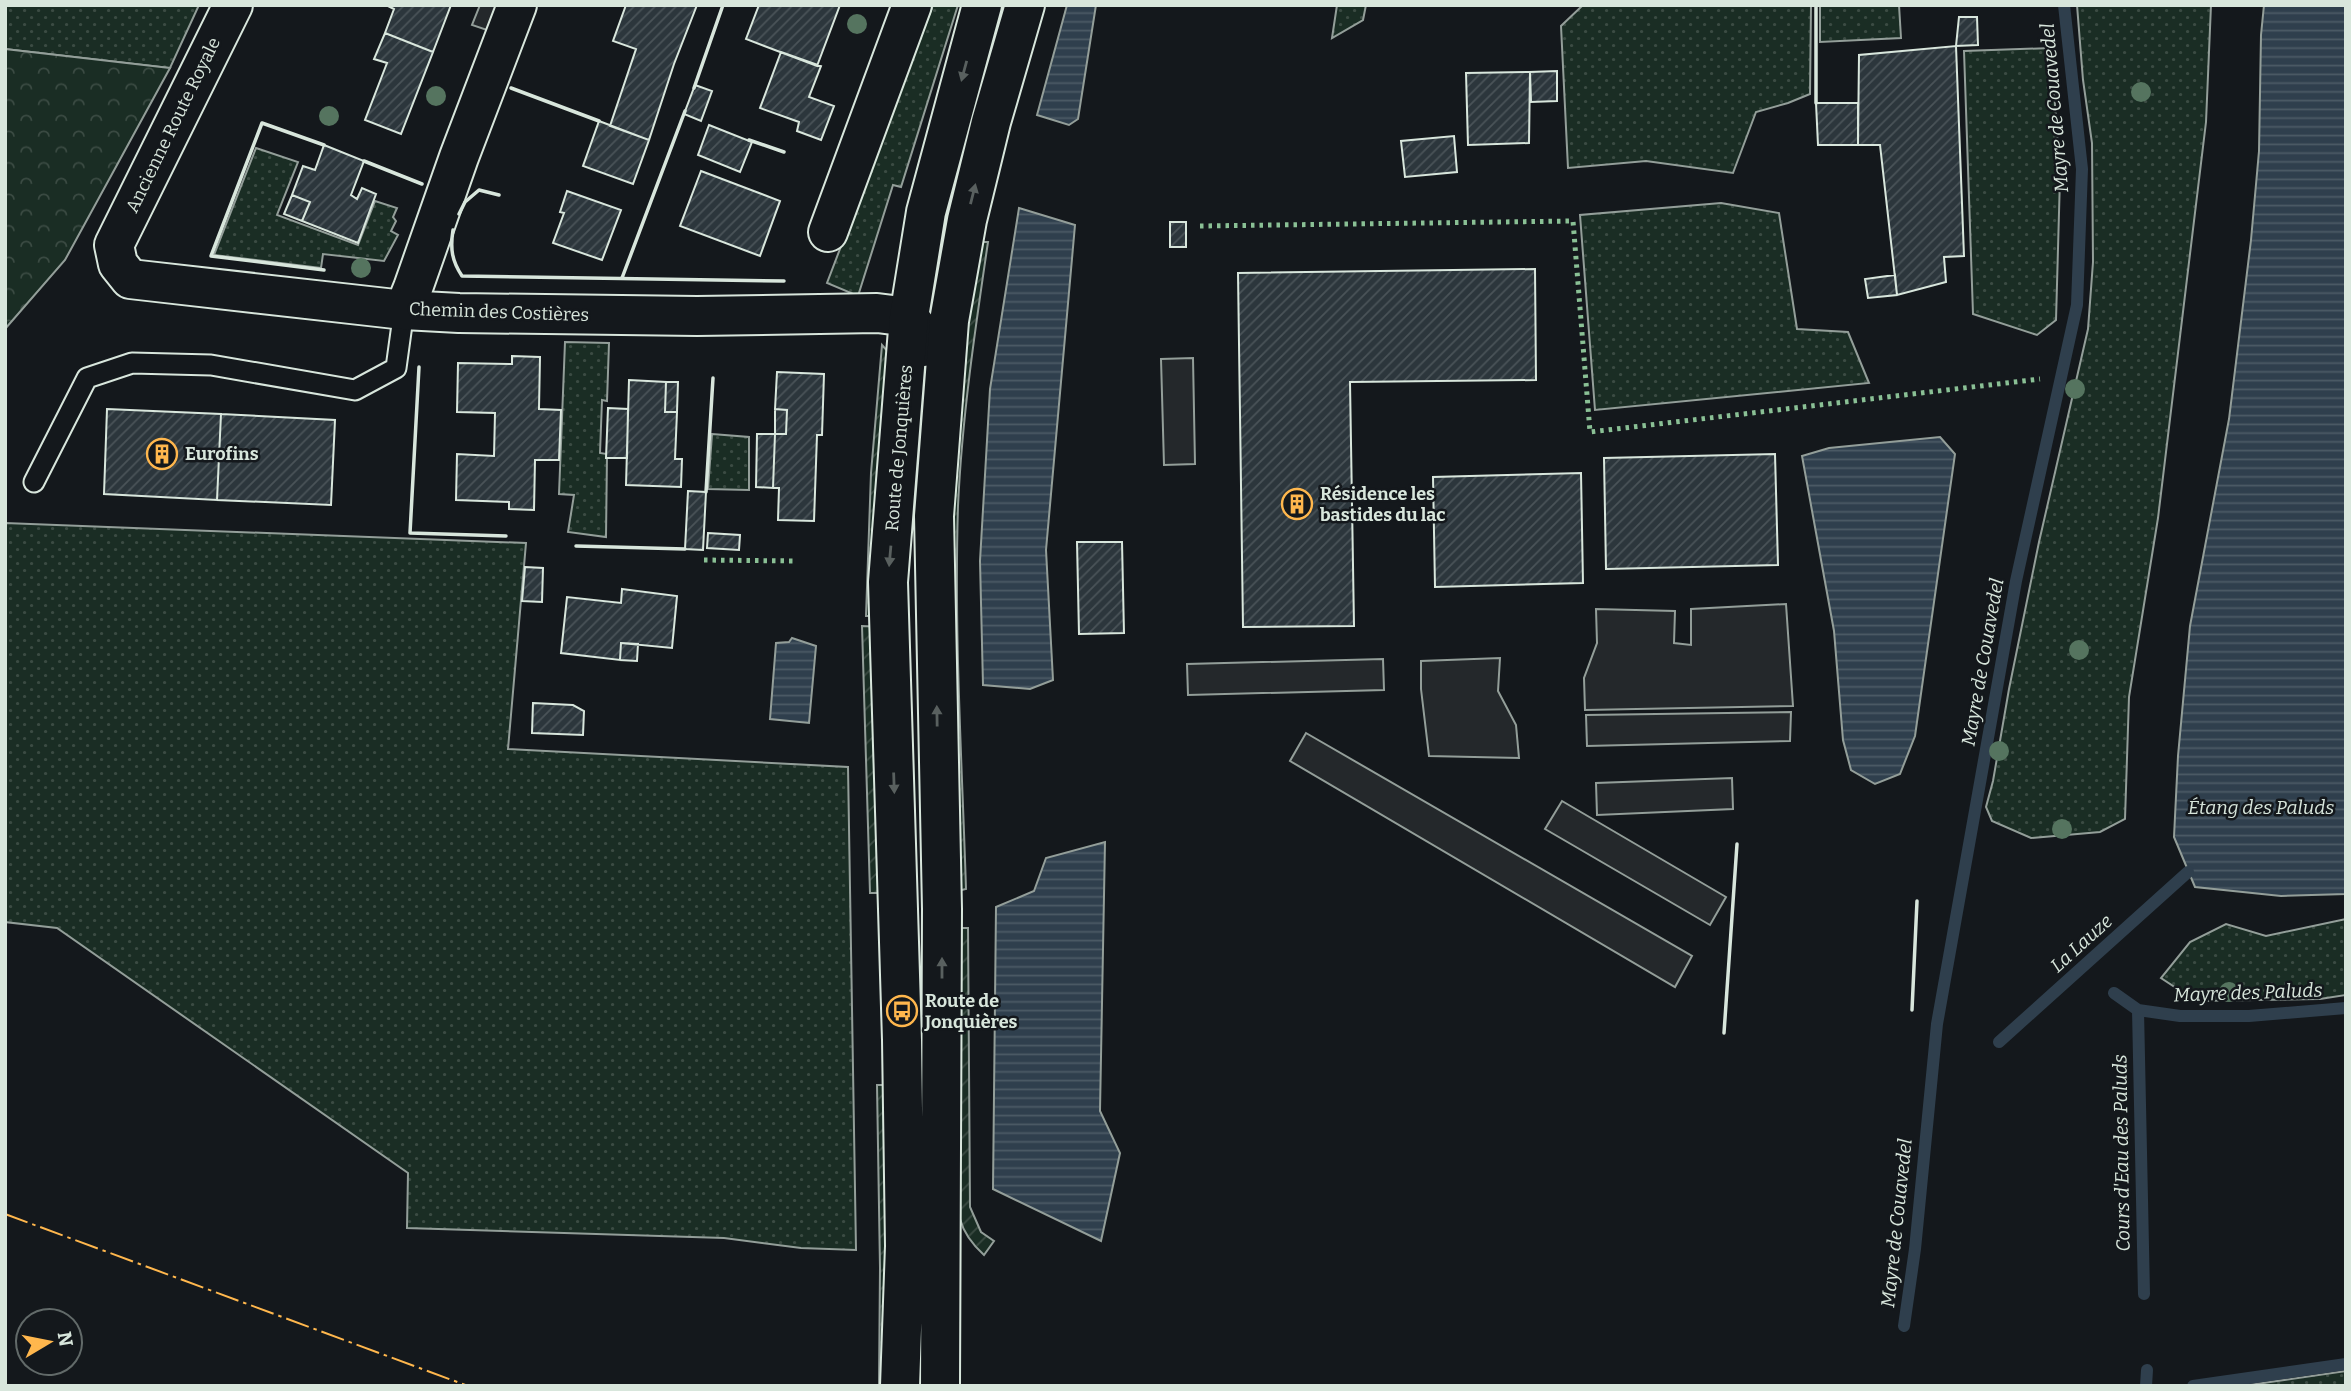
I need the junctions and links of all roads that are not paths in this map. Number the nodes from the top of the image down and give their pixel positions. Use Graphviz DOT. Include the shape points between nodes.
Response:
graph roads {
  1 [pos="233,5"];
  2 [pos="517,5"];
  3 [pos="912,5"];
  4 [pos="982,5"];
  5 [pos="1025,5"];
  6 [pos="991,122"];
  7 [pos="939,166"];
  8 [pos="828,232"];
  9 [pos="114,245"];
  10 [pos="960,261"];
  11 [pos="404,310"];
  12 [pos="909,317"];
  13 [pos="34,481"];
  14 [pos="934,516"];
  15 [pos="902,1040"];
  16 [pos="941,1282"];
  17 [pos="924,1324"];
  18 [pos="930,1382"];
  19 [pos="900,1386"];
  1 -- 9 [label="main road, Ancienne Route Royale"];
  2 -- 11 [label="main road"];
  3 -- 8 [label="main road"];
  4 -- 7 [label="main road, Route de Jonquières, one-way"];
  5 -- 6 [label="main road, Route de Jonquières"];
  6 -- 7 [label="main road" via="970,125 960,146"];
  10 -- 6 [label="main road, Route de Jonquières, one-way"];
  7 -- 12 [label="main road, Route de Jonquières" via="926,212"];
  9 -- 11 [label="main road, Chemin des Costières" via="118,264 130,279"];
  10 -- 12 [label="main road" via="944,268 932,284 929,305"];
  10 -- 14 [label="main road, Route de Jonquières" via="949,321"];
  11 -- 12 [label="main road, Chemin des Costières" via="697,316 877,313"];
  11 -- 13 [label="lane" via="396,368 355,390 211,365 132,363 87,378"];
  12 -- 14 [label="main road, Route de Jonquières" via="921,334 925,352 915,461"];
  12 -- 15 [label="main road, Route de Jonquières, one-way" via="888,582"];
  16 -- 14 [label="main road, Route de Jonquières, one-way" via="942,909"];
  15 -- 17 [label="main road, Route de Jonquières" via="923,1097"];
  15 -- 19 [label="main road, Route de Jonquières" via="905,1247"];
  16 -- 17 [label="main road" via="931,1297"];
  16 -- 18 [label="main road, Route de Jonquières"];
  17 -- 18 [label="main road"];
}
